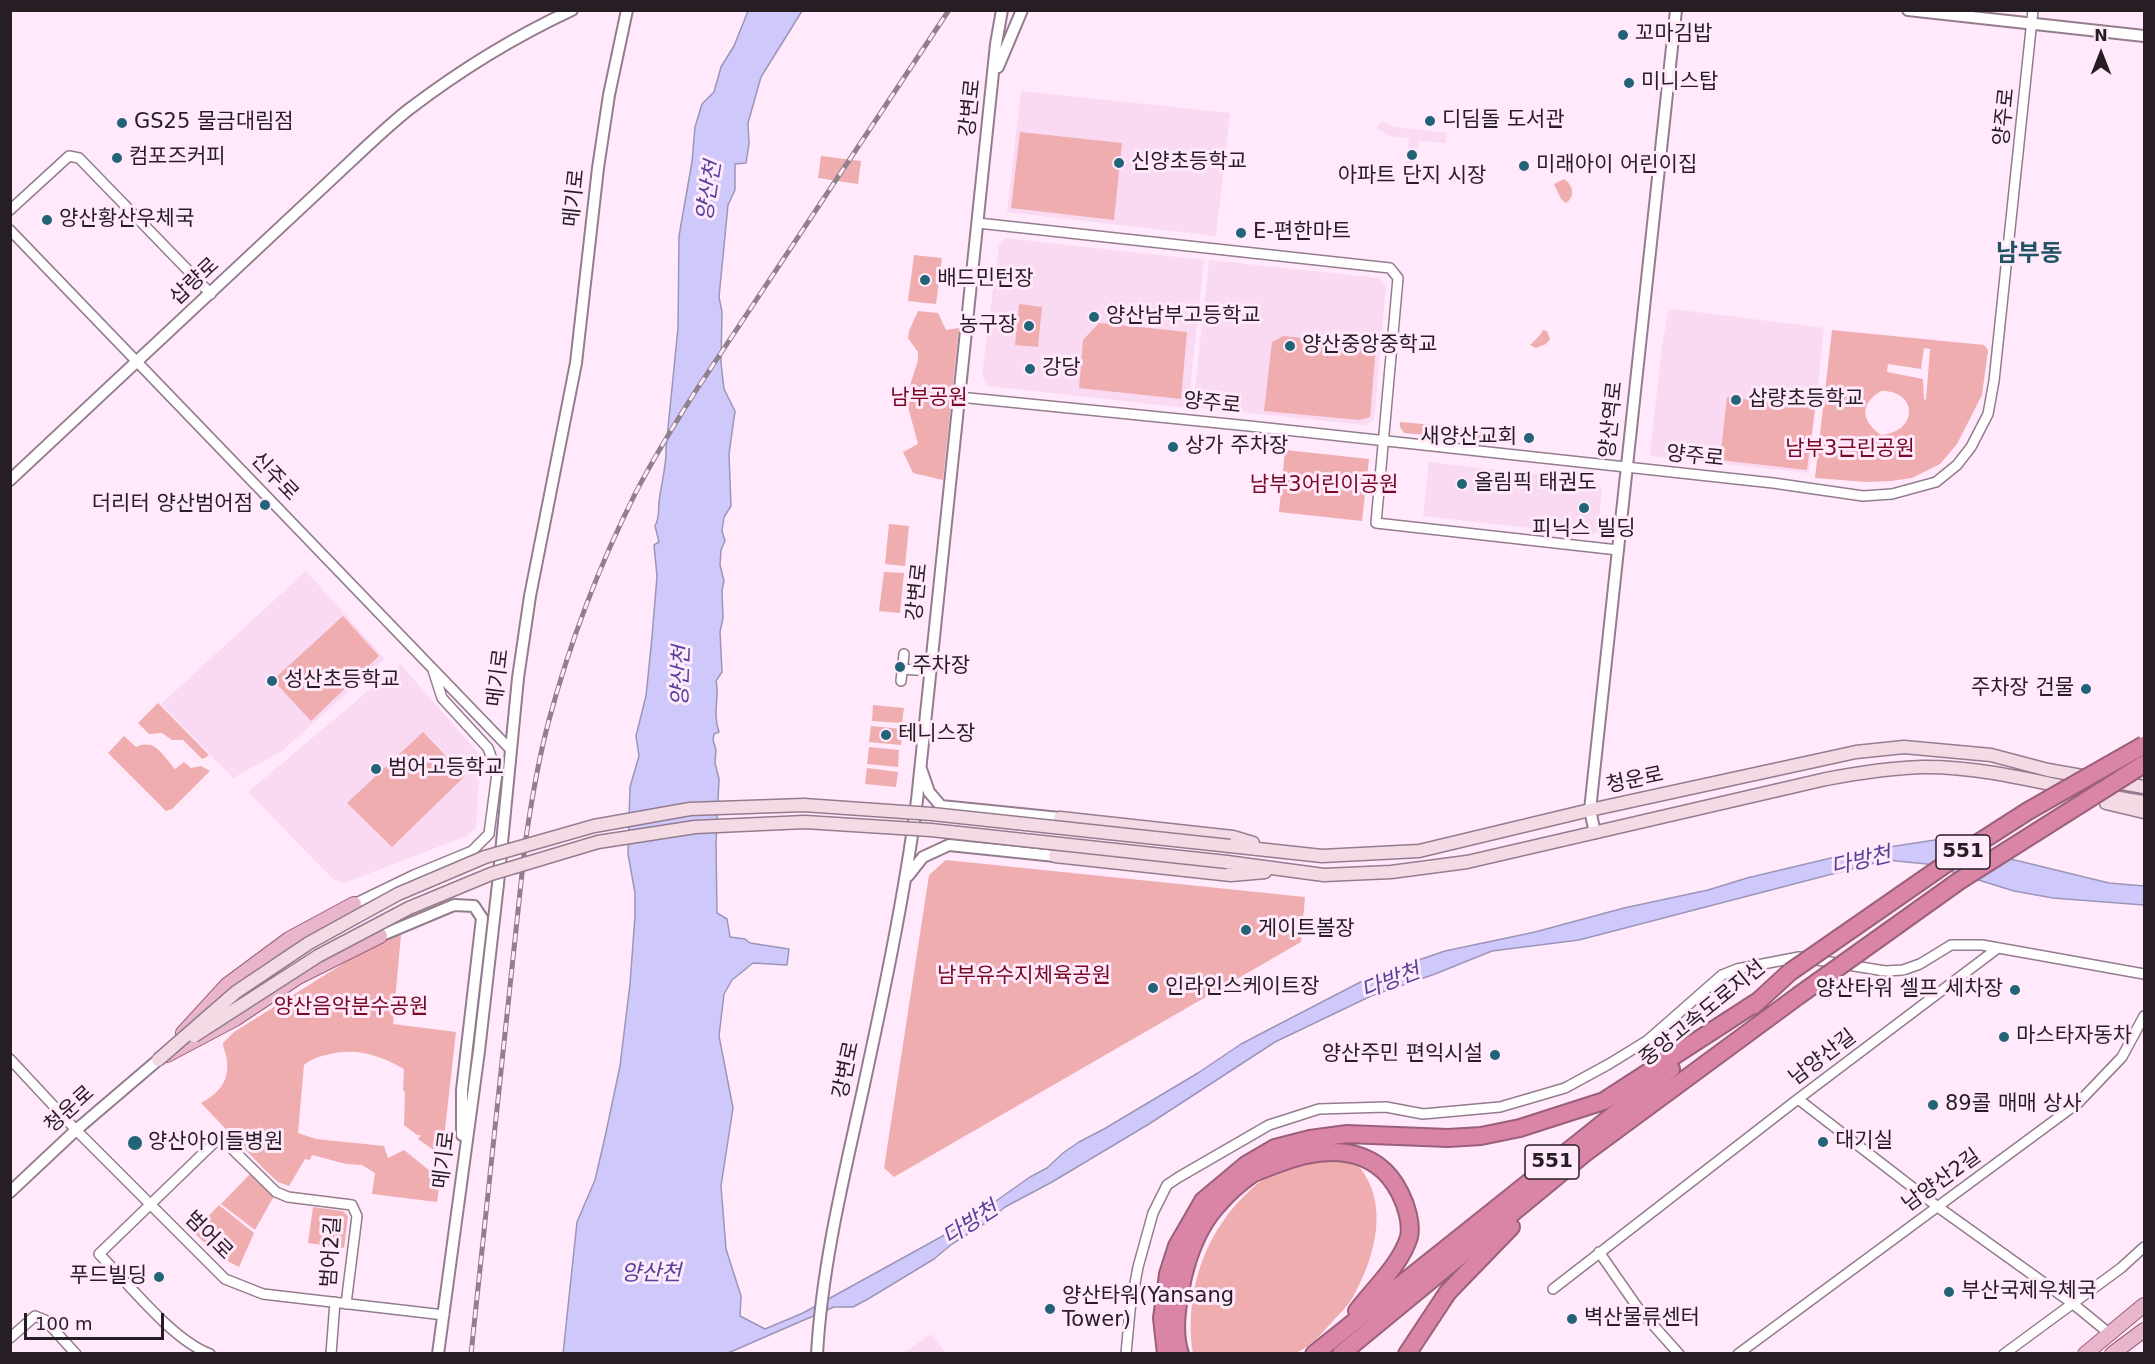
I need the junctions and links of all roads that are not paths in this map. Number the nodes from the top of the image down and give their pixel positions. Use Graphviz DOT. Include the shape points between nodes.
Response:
graph roads {
  1 [pos="572,10"];
  2 [pos="627,10"];
  3 [pos="1002,10"];
  4 [pos="1022,10"];
  5 [pos="1676,10"];
  6 [pos="1908,10"];
  7 [pos="2033,10"];
  8 [pos="2032,24"];
  9 [pos="2145,36"];
  10 [pos="993,79"];
  11 [pos="10,210"];
  12 [pos="978,223"];
  13 [pos="10,230"];
  14 [pos="211,294"];
  15 [pos="137,362"];
  16 [pos="959,397"];
  17 [pos="1384,440"];
  18 [pos="1627,468"];
  19 [pos="10,480"];
  20 [pos="1618,549"];
  21 [pos="904,654"];
  22 [pos="433,668"];
  23 [pos="902,669"];
  24 [pos="930,671"];
  25 [pos="901,681"];
  26 [pos="2144,741"];
  27 [pos="511,750"];
  28 [pos="2145,764"];
  29 [pos="920,766"];
  30 [pos="2048,770"];
  31 [pos="2019,778"];
  32 [pos="2145,780"];
  33 [pos="2145,787"];
  34 [pos="2145,802"];
  35 [pos="1590,810"];
  36 [pos="2145,812"];
  37 [pos="1060,818"];
  38 [pos="1595,833"];
  39 [pos="1282,852"];
  40 [pos="1055,856"];
  41 [pos="1288,871"];
  42 [pos="906,879"];
  43 [pos="354,904"];
  44 [pos="380,936"];
  45 [pos="1998,948"];
  46 [pos="2145,974"];
  47 [pos="1760,1000"];
  48 [pos="2145,1016"];
  49 [pos="10,1059"];
  50 [pos="158,1060"];
  51 [pos="1798,1099"];
  52 [pos="76,1130"];
  53 [pos="1585,1153"];
  54 [pos="462,1181"];
  55 [pos="10,1192"];
  56 [pos="151,1205"];
  57 [pos="1938,1207"];
  58 [pos="2145,1247"];
  59 [pos="1599,1252"];
  60 [pos="1553,1289"];
  61 [pos="335,1302"];
  62 [pos="2072,1303"];
  63 [pos="346,1304"];
  64 [pos="2145,1305"];
  65 [pos="444,1315"];
  66 [pos="2145,1330"];
  67 [pos="2110,1334"];
  68 [pos="10,1338"];
  69 [pos="1338,1346"];
  70 [pos="76,1353"];
  71 [pos="210,1353"];
  72 [pos="331,1353"];
  73 [pos="438,1353"];
  74 [pos="817,1353"];
  75 [pos="1126,1353"];
  76 [pos="1166,1353"];
  77 [pos="1180,1353"];
  78 [pos="1314,1353"];
  79 [pos="1407,1353"];
  80 [pos="1679,1353"];
  81 [pos="1738,1353"];
  82 [pos="2004,1353"];
  83 [pos="2085,1353"];
  84 [pos="2112,1353"];
  1 -- 14 [label="street, 삽량로" via="530,30 406,111"];
  2 -- 27 [label="street, 메기로" via="599,158 576,363 530,596"];
  3 -- 10 [label="street, 강변로"];
  4 -- 10 [label="street"];
  5 -- 18 [label="street, 양산역로"];
  6 -- 8 [label="street"];
  7 -- 8 [label="street, 양주로"];
  8 -- 9 [label="street"];
  8 -- 18 [label="street, 양주로" via="1994,381 1988,414 1958,465 1936,482 1892,495 1863,496"];
  10 -- 12 [label="street, 강변로"];
  11 -- 14 [label="street" via="69,156 79,158"];
  12 -- 16 [label="street, 강변로"];
  12 -- 17 [label="street" via="1390,268 1398,278"];
  13 -- 15 [label="street, 신주로"];
  14 -- 15 [label="street, 삽량로"];
  15 -- 19 [label="street, 삽량로"];
  15 -- 22 [label="street, 신주로"];
  16 -- 17 [label="street, 양주로"];
  16 -- 24 [label="street, 강변로"];
  17 -- 18 [label="street, 양주로"];
  17 -- 20 [label="street" via="1376,523"];
  18 -- 20 [label="street, 양산역로"];
  20 -- 35 [label="street, 양산역로"];
  21 -- 23 [label="street"];
  22 -- 27 [label="street, 신주로"];
  22 -- 43 [label="street" via="442,698 488,748 497,773 489,834 472,851"];
  23 -- 24 [label="street"];
  23 -- 25 [label="street"];
  24 -- 29 [label="street, 강변로"];
  26 -- 47 [label="highway, 중앙고속도로지선 / 551, bridge" via="1950,861 1790,972"];
  27 -- 54 [label="street, 메기로"];
  28 -- 53 [label="highway, 중앙고속도로지선 / 551, bridge" via="1959,881"];
  29 -- 37 [label="street" via="929,792 941,806"];
  29 -- 42 [label="street, 강변로"];
  30 -- 32 [label="main road, 청운로"];
  30 -- 33 [label="main road, 청운로"];
  30 -- 35 [label="main road, 청운로" via="1990,755 1904,747 1856,752"];
  31 -- 34 [label="main road, 청운로"];
  31 -- 36 [label="main road, 청운로"];
  31 -- 38 [label="main road, 청운로" via="1934,768 1877,770"];
  35 -- 38 [label="street, 양산역로"];
  35 -- 39 [label="main road, 청운로" via="1419,851 1322,856"];
  37 -- 39 [label="main road" via="1233,837"];
  38 -- 41 [label="main road, 청운로" via="1467,862 1391,872 1324,875"];
  39 -- 50 [label="main road, 청운로, bridge" via="932,814 804,805 690,809 594,826 485,857 398,894 309,943 236,992"];
  40 -- 41 [label="main road" via="1231,875"];
  40 -- 42 [label="street" via="949,845 923,857"];
  41 -- 50 [label="main road, 청운로, bridge" via="931,830 805,822 695,827 598,842 491,874 409,908 318,956"];
  42 -- 74 [label="street, 강변로" via="844,1172 824,1281"];
  43 -- 50 [label="main road" via="289,939 227,986"];
  44 -- 50 [label="main road" via="298,977 235,1019"];
  44 -- 54 [label="street" via="454,905 474,906 482,918 462,1090"];
  45 -- 46 [label="street"];
  45 -- 51 [label="street, 남양산길"];
  45 -- 75 [label="street" via="1951,945 1903,970 1885,971 1799,957 1737,969 1722,975 1648,1040 1565,1088 1500,1107 1424,1114 1386,1107 1319,1108 1269,1125 1167,1185 1153,1213 1138,1268"];
  47 -- 69 [label="highway, 중앙고속도로지선 / 551" via="1597,1126"];
  47 -- 76 [label="highway" via="1604,1101 1521,1128 1448,1138 1347,1134 1275,1148 1246,1165 1203,1201 1177,1246 1168,1274 1162,1318"];
  48 -- 57 [label="street, 남양산2길" via="2122,1057 2078,1103"];
  49 -- 52 [label="street, 범어로"];
  50 -- 52 [label="street, 청운로"];
  51 -- 57 [label="street"];
  51 -- 59 [label="street, 남양산길"];
  52 -- 55 [label="street, 청운로"];
  52 -- 56 [label="street, 범어로"];
  53 -- 69 [label="highway, 중앙고속도로지선 / 551"];
  53 -- 79 [label="highway" via="1448,1292"];
  54 -- 65 [label="street, 메기로"];
  56 -- 61 [label="street, 범어로" via="225,1279 263,1294"];
  56 -- 63 [label="street, 범어2길" via="220,1137 276,1192 352,1205 357,1216"];
  56 -- 71 [label="street" via="99,1254 181,1338"];
  57 -- 62 [label="street"];
  57 -- 81 [label="street, 남양산2길"];
  58 -- 62 [label="street"];
  59 -- 60 [label="street, 남양산길"];
  59 -- 80 [label="street" via="1638,1308"];
  61 -- 63 [label="street, 범어로"];
  61 -- 72 [label="street"];
  62 -- 67 [label="street"];
  62 -- 82 [label="street"];
  63 -- 65 [label="street, 범어로"];
  64 -- 67 [label="main road"];
  65 -- 73 [label="street, 메기로"];
  66 -- 84 [label="main road"];
  67 -- 83 [label="main road"];
  68 -- 70 [label="street" via="35,1316 45,1320"];
  69 -- 77 [label="highway" via="1392,1269 1410,1227 1396,1185 1377,1165 1362,1156 1331,1150 1293,1157 1254,1173 1215,1208 1188,1258 1179,1298"];
  69 -- 78 [label="highway, 중앙고속도로지선 / 551"];
}
